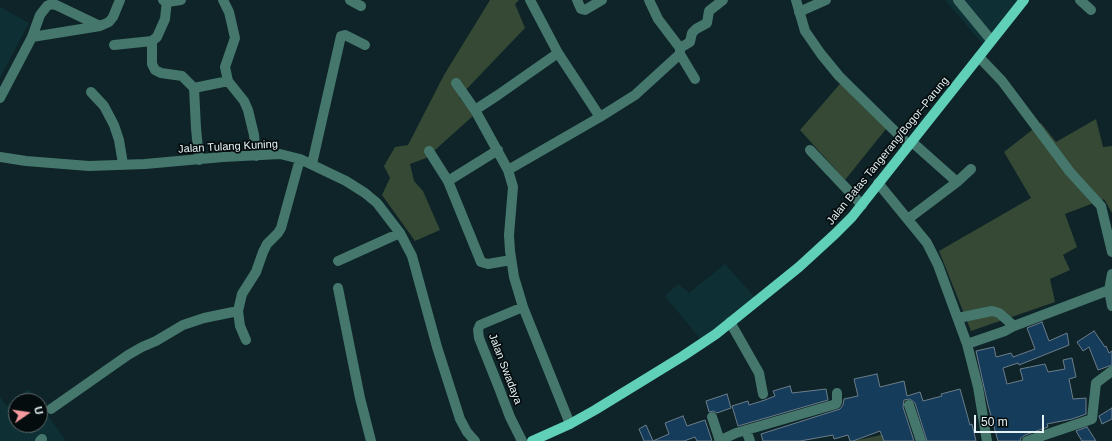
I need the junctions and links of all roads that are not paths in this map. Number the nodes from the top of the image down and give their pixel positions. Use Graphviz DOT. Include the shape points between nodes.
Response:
graph roads {
  1 [pos="120,0"];
  2 [pos="181,0"];
  3 [pos="223,0"];
  4 [pos="350,0"];
  5 [pos="530,0"];
  6 [pos="577,0"];
  7 [pos="602,0"];
  8 [pos="649,0"];
  9 [pos="796,0"];
  10 [pos="826,0"];
  11 [pos="958,0"];
  12 [pos="1024,0"];
  13 [pos="1080,0"];
  14 [pos="166,1"];
  15 [pos="720,1"];
  16 [pos="361,6"];
  17 [pos="1091,10"];
  18 [pos="799,12"];
  19 [pos="100,26"];
  20 [pos="32,37"];
  21 [pos="992,40"];
  22 [pos="152,41"];
  23 [pos="114,45"];
  24 [pos="365,45"];
  25 [pos="680,51"];
  26 [pos="558,53"];
  27 [pos="978,57"];
  28 [pos="695,79"];
  29 [pos="228,81"];
  30 [pos="456,83"];
  31 [pos="194,88"];
  32 [pos="91,92"];
  33 [pos="0,98"];
  34 [pos="475,110"];
  35 [pos="600,118"];
  36 [pos="911,143"];
  37 [pos="498,150"];
  38 [pos="810,150"];
  39 [pos="429,151"];
  40 [pos="256,156"];
  41 [pos="0,157"];
  42 [pos="300,159"];
  43 [pos="199,160"];
  44 [pos="123,164"];
  45 [pos="312,164"];
  46 [pos="971,169"];
  47 [pos="508,170"];
  48 [pos="448,181"];
  49 [pos="957,182"];
  50 [pos="878,183"];
  51 [pos="862,205"];
  52 [pos="908,219"];
  53 [pos="400,233"];
  54 [pos="1112,252"];
  55 [pos="511,260"];
  56 [pos="338,261"];
  57 [pos="1112,274"];
  58 [pos="338,288"];
  59 [pos="1109,290"];
  60 [pos="1112,306"];
  61 [pos="522,307"];
  62 [pos="238,311"];
  63 [pos="958,318"];
  64 [pos="730,322"];
  65 [pos="1014,326"];
  66 [pos="246,340"];
  67 [pos="967,344"];
  68 [pos="1112,371"];
  69 [pos="837,393"];
  70 [pos="763,394"];
  71 [pos="909,404"];
  72 [pos="51,409"];
  73 [pos="712,417"];
  74 [pos="570,424"];
  75 [pos="746,430"];
  76 [pos="371,441"];
  77 [pos="475,441"];
  78 [pos="522,441"];
  79 [pos="532,441"];
  80 [pos="720,441"];
  81 [pos="750,441"];
  82 [pos="921,441"];
  83 [pos="987,441"];
  84 [pos="1027,441"];
  1 -- 19 [label="street" via="113,17"];
  2 -- 14 [label="street"];
  3 -- 29 [label="street" via="229,12 235,38 225,67"];
  4 -- 16 [label="street"];
  5 -- 26 [label="street"];
  6 -- 7 [label="street" via="581,9 585,10"];
  8 -- 25 [label="street" via="658,19"];
  9 -- 18 [label="street"];
  10 -- 18 [label="street"];
  11 -- 21 [label="street"];
  12 -- 21 [label="main road, Jalan Batas Tangerang/Bogor–Parung"];
  13 -- 17 [label="street"];
  14 -- 22 [label="street" via="165,19"];
  15 -- 25 [label="street" via="709,11 707,23 692,33 690,42"];
  18 -- 36 [label="street" via="805,31 828,64"];
  19 -- 20 [label="street"];
  19 -- 20 [label="street" via="51,4 40,15"];
  20 -- 33 [label="street"];
  21 -- 27 [label="main road, Jalan Batas Tangerang/Bogor–Parung"];
  22 -- 23 [label="street"];
  22 -- 31 [label="street" via="152,64 155,70 182,76"];
  24 -- 45 [label="street" via="345,35 342,36"];
  25 -- 28 [label="street"];
  25 -- 35 [label="street" via="635,95"];
  26 -- 34 [label="street"];
  26 -- 35 [label="street"];
  27 -- 36 [label="main road, Jalan Batas Tangerang/Bogor–Parung"];
  27 -- 54 [label="street" via="1002,81 1070,172 1102,206"];
  29 -- 31 [label="street"];
  29 -- 40 [label="street" via="248,110"];
  30 -- 34 [label="street"];
  31 -- 43 [label="street"];
  32 -- 44 [label="street" via="112,120"];
  34 -- 37 [label="street"];
  35 -- 47 [label="street"];
  36 -- 49 [label="street"];
  36 -- 50 [label="main road, Jalan Batas Tangerang/Bogor–Parung"];
  37 -- 47 [label="street"];
  37 -- 48 [label="street"];
  38 -- 51 [label="street"];
  39 -- 48 [label="street"];
  40 -- 42 [label="street, Jalan Tulang Kuning" via="280,154"];
  40 -- 43 [label="street, Jalan Tulang Kuning"];
  41 -- 44 [label="street, Jalan Tulang Kuning" via="89,166"];
  42 -- 45 [label="street, Jalan Tulang Kuning"];
  42 -- 62 [label="street" via="281,228 267,244 256,272 242,294"];
  43 -- 44 [label="street, Jalan Tulang Kuning"];
  45 -- 53 [label="street, Jalan Tulang Kuning" via="365,193 377,203"];
  46 -- 49 [label="street"];
  47 -- 55 [label="street" via="513,187 509,235"];
  48 -- 55 [label="street" via="481,262 488,264"];
  49 -- 52 [label="street"];
  50 -- 51 [label="main road, Jalan Batas Tangerang/Bogor–Parung"];
  50 -- 52 [label="street"];
  51 -- 64 [label="main road, Jalan Batas Tangerang/Bogor–Parung" via="799,267"];
  52 -- 63 [label="street" via="932,251"];
  53 -- 56 [label="street"];
  53 -- 77 [label="street, Jalan Tulang Kuning" via="412,256 458,414 466,432"];
  55 -- 61 [label="street"];
  57 -- 59 [label="street"];
  58 -- 76 [label="street"];
  59 -- 60 [label="street"];
  59 -- 65 [label="street"];
  61 -- 74 [label="street"];
  61 -- 78 [label="street, Jalan Swadaya" via="480,325 478,330 498,388"];
  62 -- 66 [label="street" via="240,326"];
  62 -- 72 [label="street" via="183,325 128,355"];
  63 -- 65 [label="street" via="992,311 999,313"];
  63 -- 67 [label="street"];
  64 -- 70 [label="street" via="759,373"];
  64 -- 74 [label="main road, Jalan Batas Tangerang/Bogor–Parung" via="677,360"];
  65 -- 67 [label="street"];
  67 -- 83 [label="street" via="978,387"];
  68 -- 84 [label="street" via="1096,383 1092,419"];
  69 -- 75 [label="street" via="836,404"];
  71 -- 82 [label="street"];
  73 -- 80 [label="street"];
  74 -- 79 [label="main road, Jalan Batas Tangerang/Bogor–Parung"];
  75 -- 80 [label="street"];
  75 -- 81 [label="street"];
}
